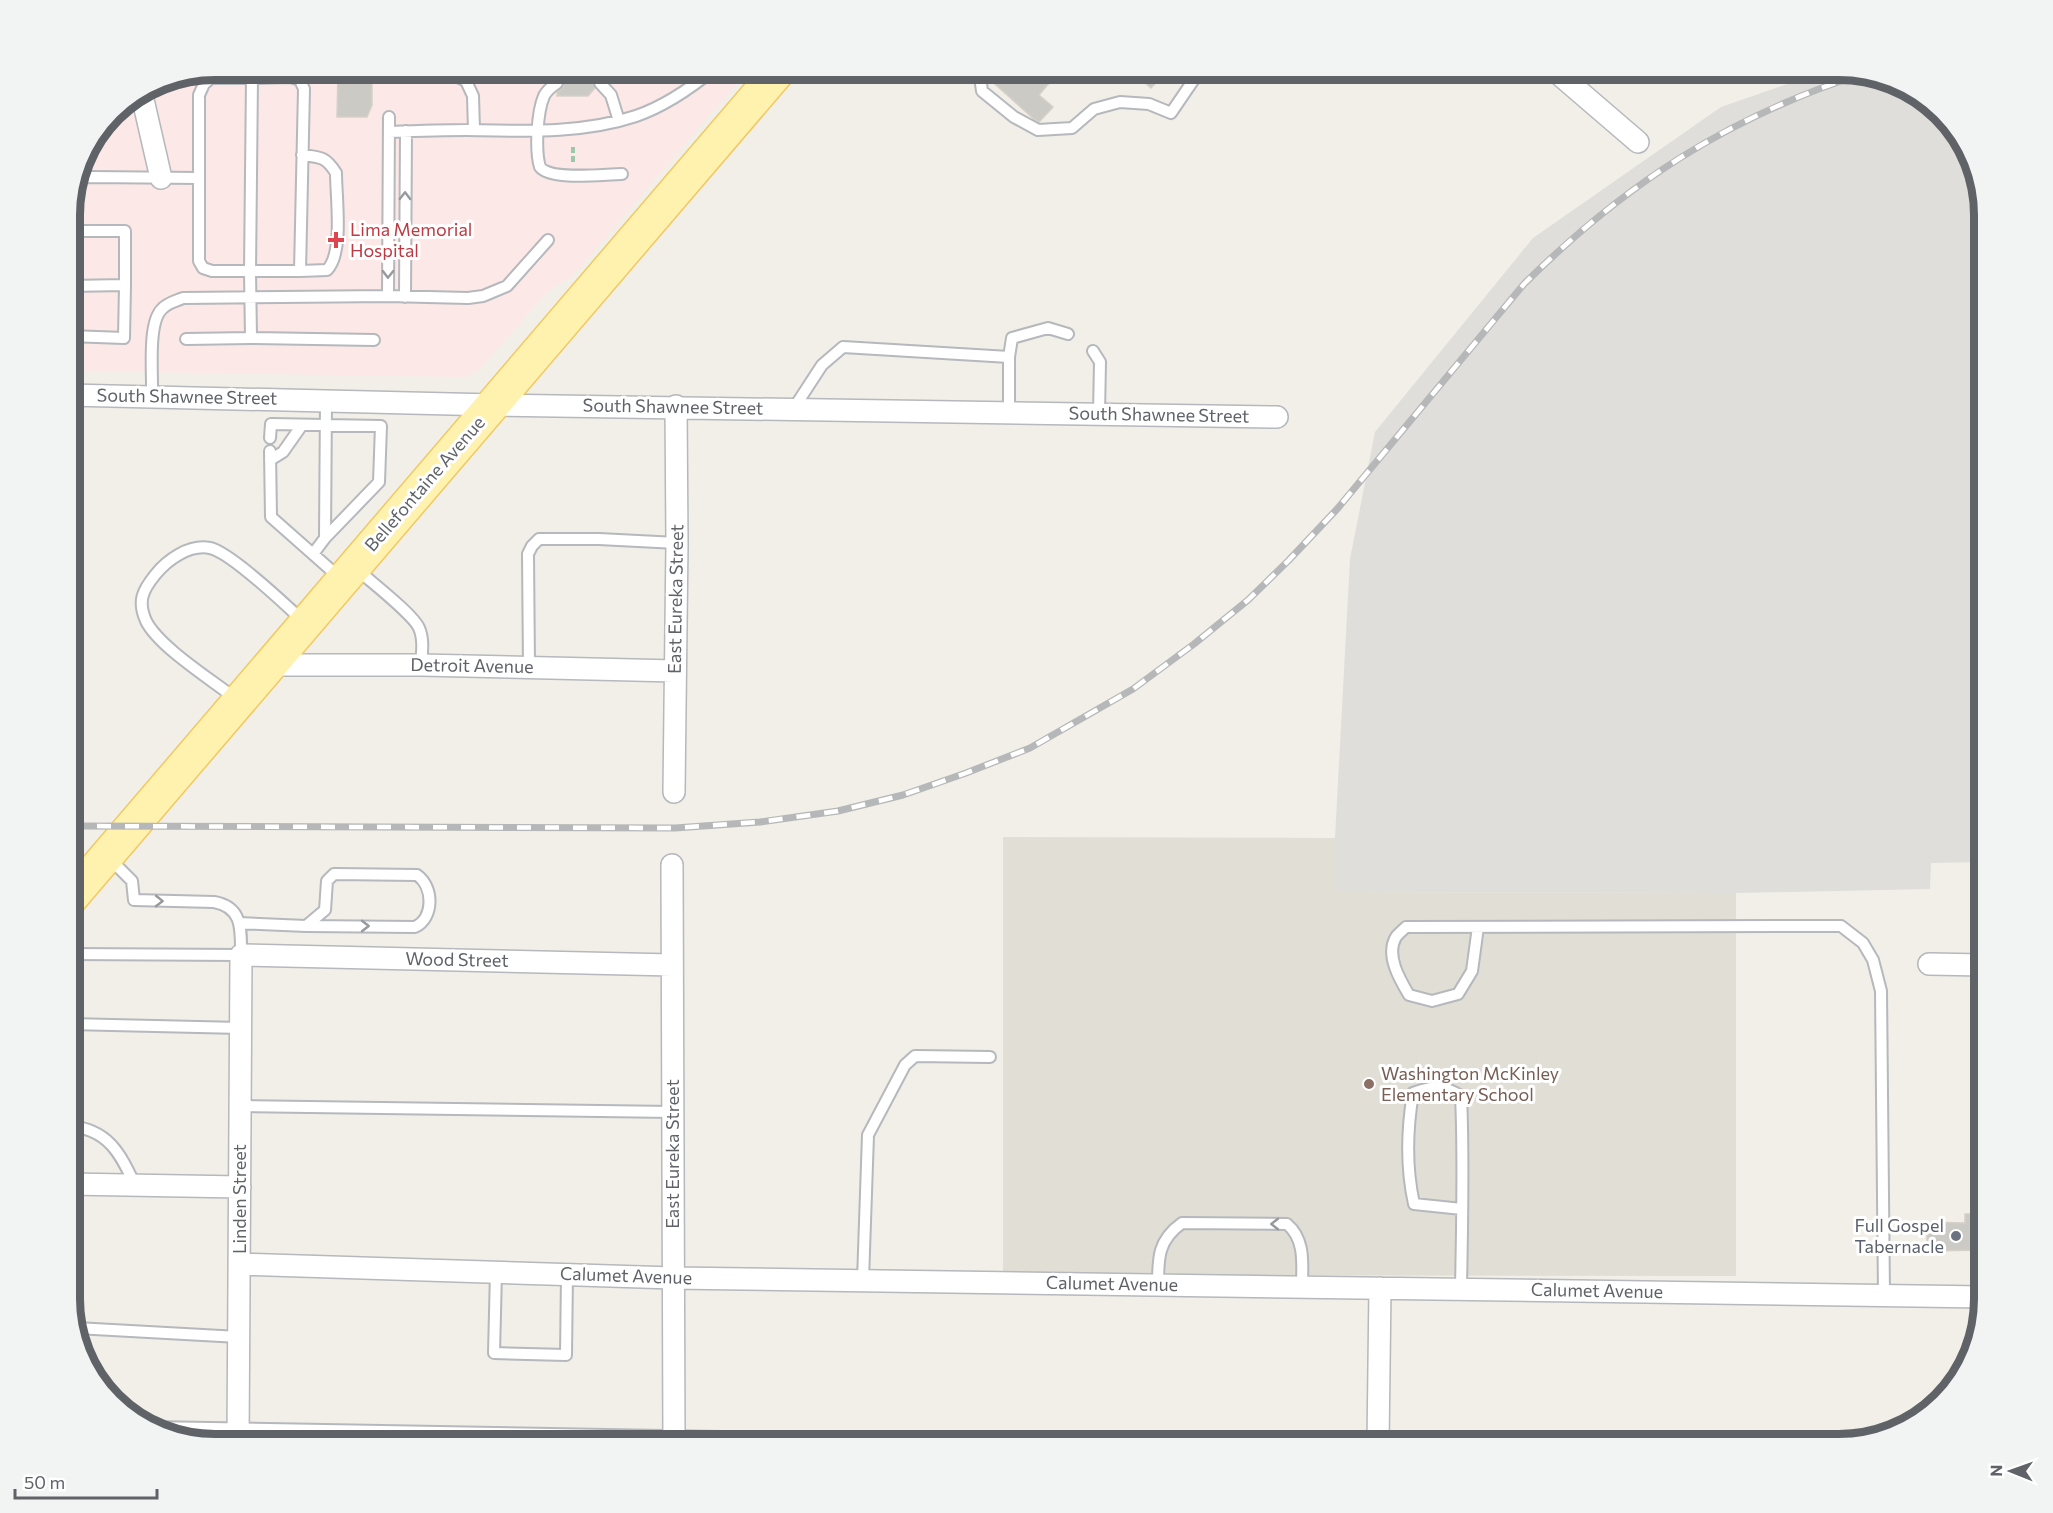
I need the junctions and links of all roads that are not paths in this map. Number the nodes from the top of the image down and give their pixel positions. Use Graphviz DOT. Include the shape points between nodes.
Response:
graph roads {
  1 [pos="1194,79"];
  2 [pos="1566,79"];
  3 [pos="209,80"];
  4 [pos="252,80"];
  5 [pos="300,80"];
  6 [pos="464,80"];
  7 [pos="699,80"];
  8 [pos="771,80"];
  9 [pos="980,80"];
  10 [pos="557,83"];
  11 [pos="600,83"];
  12 [pos="143,100"];
  13 [pos="389,117"];
  14 [pos="619,121"];
  15 [pos="474,130"];
  16 [pos="406,131"];
  17 [pos="538,131"];
  18 [pos="389,132"];
  19 [pos="1638,142"];
  20 [pos="302,155"];
  21 [pos="622,174"];
  22 [pos="85,177"];
  23 [pos="161,178"];
  24 [pos="199,178"];
  25 [pos="80,231"];
  26 [pos="548,240"];
  27 [pos="300,271"];
  28 [pos="250,272"];
  29 [pos="124,285"];
  30 [pos="80,286"];
  31 [pos="388,296"];
  32 [pos="405,297"];
  33 [pos="250,298"];
  34 [pos="1068,334"];
  35 [pos="80,336"];
  36 [pos="251,338"];
  37 [pos="186,339"];
  38 [pos="374,340"];
  39 [pos="1093,351"];
  40 [pos="1009,357"];
  41 [pos="80,395"];
  42 [pos="152,397"];
  43 [pos="326,400"];
  44 [pos="493,405"];
  45 [pos="675,406"];
  46 [pos="794,408"];
  47 [pos="1009,412"];
  48 [pos="1099,414"];
  49 [pos="1277,417"];
  50 [pos="302,425"];
  51 [pos="326,425"];
  52 [pos="270,438"];
  53 [pos="326,538"];
  54 [pos="677,543"];
  55 [pos="312,554"];
  56 [pos="348,574"];
  57 [pos="305,624"];
  58 [pos="270,665"];
  59 [pos="422,665"];
  60 [pos="529,667"];
  61 [pos="675,671"];
  62 [pos="239,701"];
  63 [pos="674,792"];
  64 [pos="107,856"];
  65 [pos="672,865"];
  66 [pos="80,887"];
  67 [pos="239,923"];
  68 [pos="306,926"];
  69 [pos="1478,927"];
  70 [pos="80,954"];
  71 [pos="241,955"];
  72 [pos="1929,964"];
  73 [pos="672,965"];
  74 [pos="1974,965"];
  75 [pos="80,1024"];
  76 [pos="241,1028"];
  77 [pos="990,1057"];
  78 [pos="240,1106"];
  79 [pos="673,1112"];
  80 [pos="80,1126"];
  81 [pos="80,1184"];
  82 [pos="135,1185"];
  83 [pos="240,1187"];
  84 [pos="1462,1209"];
  85 [pos="239,1264"];
  86 [pos="495,1272"];
  87 [pos="567,1274"];
  88 [pos="673,1278"];
  89 [pos="863,1280"];
  90 [pos="1158,1285"];
  91 [pos="1302,1287"];
  92 [pos="1380,1288"];
  93 [pos="1461,1289"];
  94 [pos="1884,1296"];
  95 [pos="1974,1298"];
  96 [pos="83,1328"];
  97 [pos="238,1337"];
  98 [pos="184,1430"];
  99 [pos="220,1434"];
  100 [pos="238,1434"];
  101 [pos="674,1434"];
  102 [pos="1378,1434"];
  1 -- 9 [label="lane" via="1172,113 1149,104 1120,102 1094,109 1072,128 1038,130 1014,117 982,91"];
  2 -- 19 [label="street"];
  3 -- 24 [label="lane" via="199,95"];
  4 -- 28 [label="lane"];
  5 -- 20 [label="lane" via="304,89"];
  6 -- 15 [label="lane" via="473,96"];
  7 -- 14 [label="lane" via="660,106"];
  8 -- 44 [label="main road, Bellefontaine Avenue"];
  10 -- 17 [label="lane" via="543,98"];
  11 -- 14 [label="lane" via="611,95"];
  12 -- 23 [label="street"];
  13 -- 18 [label="lane"];
  14 -- 17 [label="lane"];
  15 -- 16 [label="lane"];
  15 -- 17 [label="lane"];
  16 -- 18 [label="lane"];
  32 -- 16 [label="lane, one-way"];
  17 -- 21 [label="lane" via="540,167 547,173"];
  18 -- 31 [label="lane, one-way"];
  20 -- 27 [label="lane"];
  20 -- 27 [label="lane" via="322,157 336,173 337,251 327,270"];
  22 -- 23 [label="lane"];
  23 -- 24 [label="lane"];
  24 -- 28 [label="lane" via="199,261 212,271"];
  25 -- 29 [label="lane" via="126,231"];
  26 -- 32 [label="lane" via="517,278 496,292 468,298"];
  27 -- 28 [label="lane"];
  28 -- 33 [label="lane"];
  29 -- 30 [label="lane"];
  29 -- 35 [label="lane" via="124,338"];
  31 -- 32 [label="lane"];
  31 -- 33 [label="lane"];
  33 -- 36 [label="lane"];
  33 -- 42 [label="lane" via="183,298 160,309 154,325"];
  34 -- 40 [label="lane" via="1048,328 1012,338"];
  36 -- 37 [label="lane"];
  36 -- 38 [label="lane"];
  39 -- 48 [label="lane" via="1100,362"];
  40 -- 46 [label="lane" via="843,347 822,365"];
  40 -- 47 [label="lane"];
  41 -- 42 [label="street, South Shawnee Street"];
  42 -- 43 [label="street, South Shawnee Street"];
  43 -- 44 [label="street, South Shawnee Street"];
  43 -- 51 [label="lane"];
  44 -- 45 [label="street, South Shawnee Street"];
  44 -- 56 [label="main road, Bellefontaine Avenue"];
  45 -- 46 [label="street, South Shawnee Street"];
  45 -- 54 [label="street, East Eureka Street"];
  46 -- 47 [label="street, South Shawnee Street"];
  47 -- 48 [label="street, South Shawnee Street"];
  48 -- 49 [label="street, South Shawnee Street"];
  50 -- 51 [label="lane"];
  50 -- 52 [label="lane" via="271,424"];
  50 -- 55 [label="lane" via="283,452 270,455 270,517"];
  51 -- 53 [label="lane"];
  51 -- 53 [label="lane" via="381,426 380,482"];
  53 -- 55 [label="lane"];
  54 -- 60 [label="lane" via="539,539 528,554"];
  54 -- 61 [label="street, East Eureka Street"];
  55 -- 56 [label="lane"];
  56 -- 57 [label="main road, Bellefontaine Avenue"];
  56 -- 59 [label="lane" via="412,617 422,638"];
  57 -- 58 [label="main road, Bellefontaine Avenue"];
  57 -- 62 [label="lane" via="273,593 211,548 188,550 161,568 143,590 146,620 171,648"];
  58 -- 59 [label="street, Detroit Avenue"];
  58 -- 62 [label="main road, Bellefontaine Avenue"];
  59 -- 60 [label="street, Detroit Avenue"];
  60 -- 61 [label="street, Detroit Avenue"];
  61 -- 63 [label="street, East Eureka Street"];
  62 -- 64 [label="main road, Bellefontaine Avenue"];
  64 -- 66 [label="main road, Bellefontaine Avenue"];
  64 -- 67 [label="lane, one-way" via="132,881 134,900 226,904"];
  65 -- 73 [label="street, East Eureka Street"];
  67 -- 68 [label="lane"];
  67 -- 71 [label="lane"];
  68 -- 68 [label="lane, one-way" via="415,927 423,923 427,914 429,889 417,876 334,874 327,881 325,910"];
  69 -- 69 [label="lane" via="1406,927 1395,939 1392,957 1398,978 1409,995 1432,1001 1458,994 1472,971"];
  69 -- 94 [label="lane" via="1840,926 1863,944 1873,960 1881,991"];
  70 -- 71 [label="lane"];
  71 -- 73 [label="street, Wood Street"];
  71 -- 76 [label="street, Linden Street"];
  72 -- 74 [label="street"];
  73 -- 79 [label="street, East Eureka Street"];
  75 -- 76 [label="lane"];
  76 -- 78 [label="street, Linden Street"];
  77 -- 89 [label="lane" via="915,1056 905,1065 868,1135"];
  78 -- 79 [label="lane"];
  78 -- 83 [label="street, Linden Street"];
  79 -- 88 [label="street, East Eureka Street"];
  80 -- 82 [label="lane" via="102,1135 115,1148"];
  81 -- 82 [label="street"];
  82 -- 83 [label="street"];
  83 -- 85 [label="street, Linden Street"];
  84 -- 84 [label="lane" via="1461,1096 1447,1087 1413,1093 1409,1115 1409,1183 1414,1204"];
  84 -- 93 [label="lane"];
  85 -- 86 [label="street, Calumet Avenue"];
  85 -- 97 [label="street, Linden Street"];
  86 -- 87 [label="street, Calumet Avenue"];
  86 -- 87 [label="lane" via="494,1353 566,1355"];
  87 -- 88 [label="street, Calumet Avenue"];
  88 -- 89 [label="street, Calumet Avenue"];
  88 -- 101 [label="street, East Eureka Street"];
  89 -- 90 [label="street, Calumet Avenue"];
  90 -- 91 [label="street, Calumet Avenue"];
  91 -- 90 [label="lane, one-way" via="1302,1251 1295,1231 1287,1224 1182,1223 1170,1231 1158,1254"];
  91 -- 92 [label="street, Calumet Avenue"];
  92 -- 93 [label="street, Calumet Avenue"];
  92 -- 102 [label="street"];
  93 -- 94 [label="street, Calumet Avenue"];
  94 -- 95 [label="street, Calumet Avenue"];
  96 -- 97 [label="lane"];
  97 -- 100 [label="street, Linden Street"];
  98 -- 99 [label="lane"];
}
